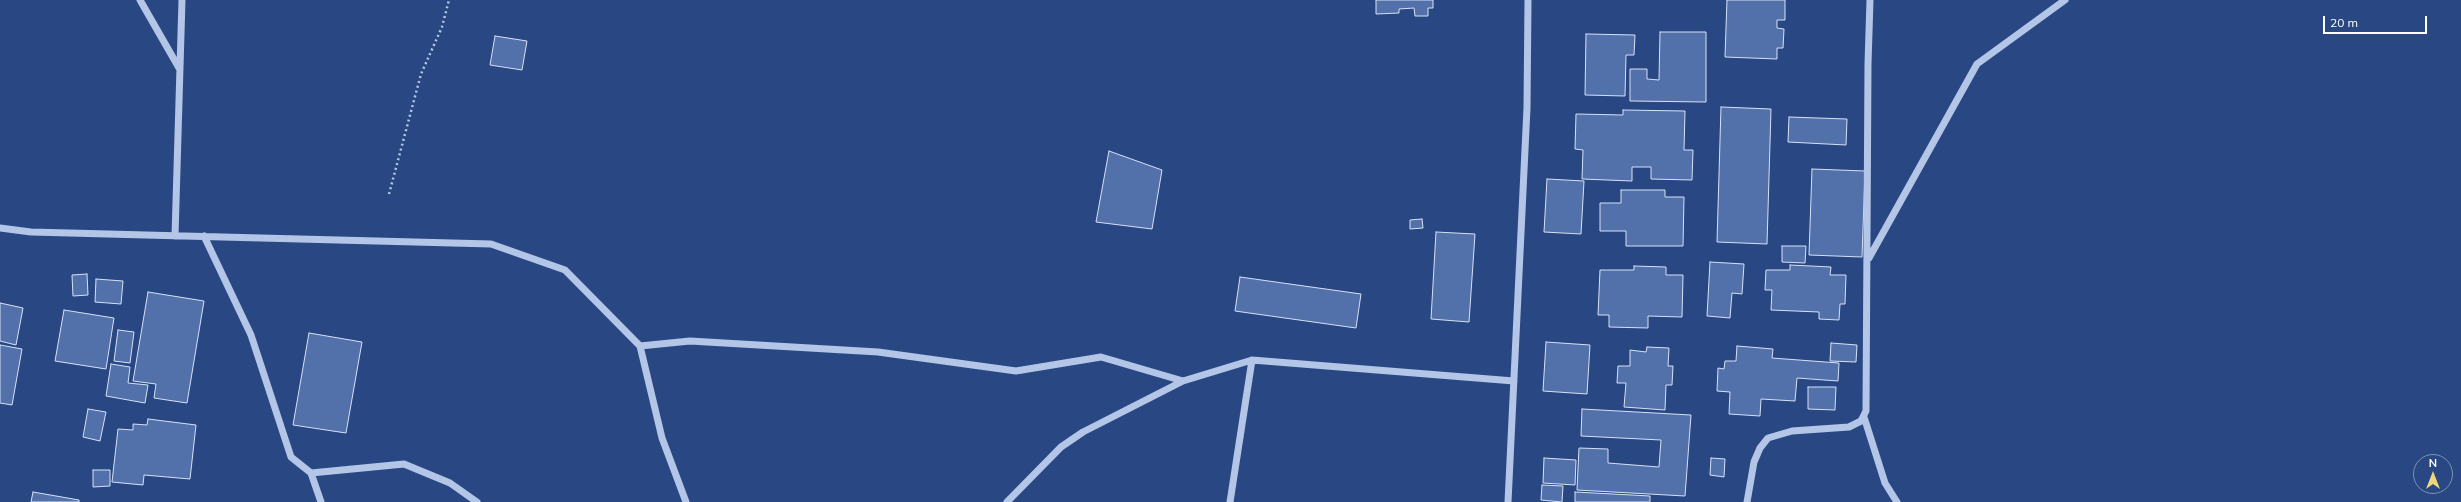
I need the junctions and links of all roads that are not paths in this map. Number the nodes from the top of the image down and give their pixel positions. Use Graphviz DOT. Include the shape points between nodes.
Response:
graph roads {
  1 [pos="140,0"];
  2 [pos="182,0"];
  3 [pos="1528,0"];
  4 [pos="1870,0"];
  5 [pos="2065,0"];
  6 [pos="179,68"];
  7 [pos="0,228"];
  8 [pos="175,236"];
  9 [pos="204,236"];
  10 [pos="1868,260"];
  11 [pos="640,346"];
  12 [pos="1252,360"];
  13 [pos="1183,382"];
  14 [pos="1514,382"];
  15 [pos="1864,417"];
  16 [pos="311,473"];
  17 [pos="321,502"];
  18 [pos="477,502"];
  19 [pos="686,502"];
  20 [pos="1007,502"];
  21 [pos="1230,502"];
  22 [pos="1508,502"];
  23 [pos="1747,502"];
  24 [pos="1897,502"];
  1 -- 6 [label="street"];
  2 -- 6 [label="street"];
  3 -- 14 [label="street" via="1527,108"];
  4 -- 10 [label="street"];
  5 -- 10 [label="street" via="1977,64"];
  6 -- 8 [label="street"];
  7 -- 8 [label="street" via="31,232"];
  8 -- 9 [label="street"];
  9 -- 11 [label="street" via="491,244 565,270"];
  9 -- 16 [label="street" via="252,335 291,457"];
  10 -- 15 [label="street" via="1868,402"];
  11 -- 13 [label="street" via="690,341 878,352 1016,370 1101,357"];
  11 -- 19 [label="street" via="662,438"];
  12 -- 13 [label="street"];
  12 -- 14 [label="street"];
  12 -- 21 [label="street"];
  13 -- 20 [label="street" via="1084,432 1061,447"];
  14 -- 22 [label="street"];
  15 -- 23 [label="street" via="1849,427 1792,431 1768,438 1754,462"];
  15 -- 24 [label="street" via="1885,483"];
  16 -- 17 [label="street"];
  16 -- 18 [label="street" via="404,464 450,483"];
}
